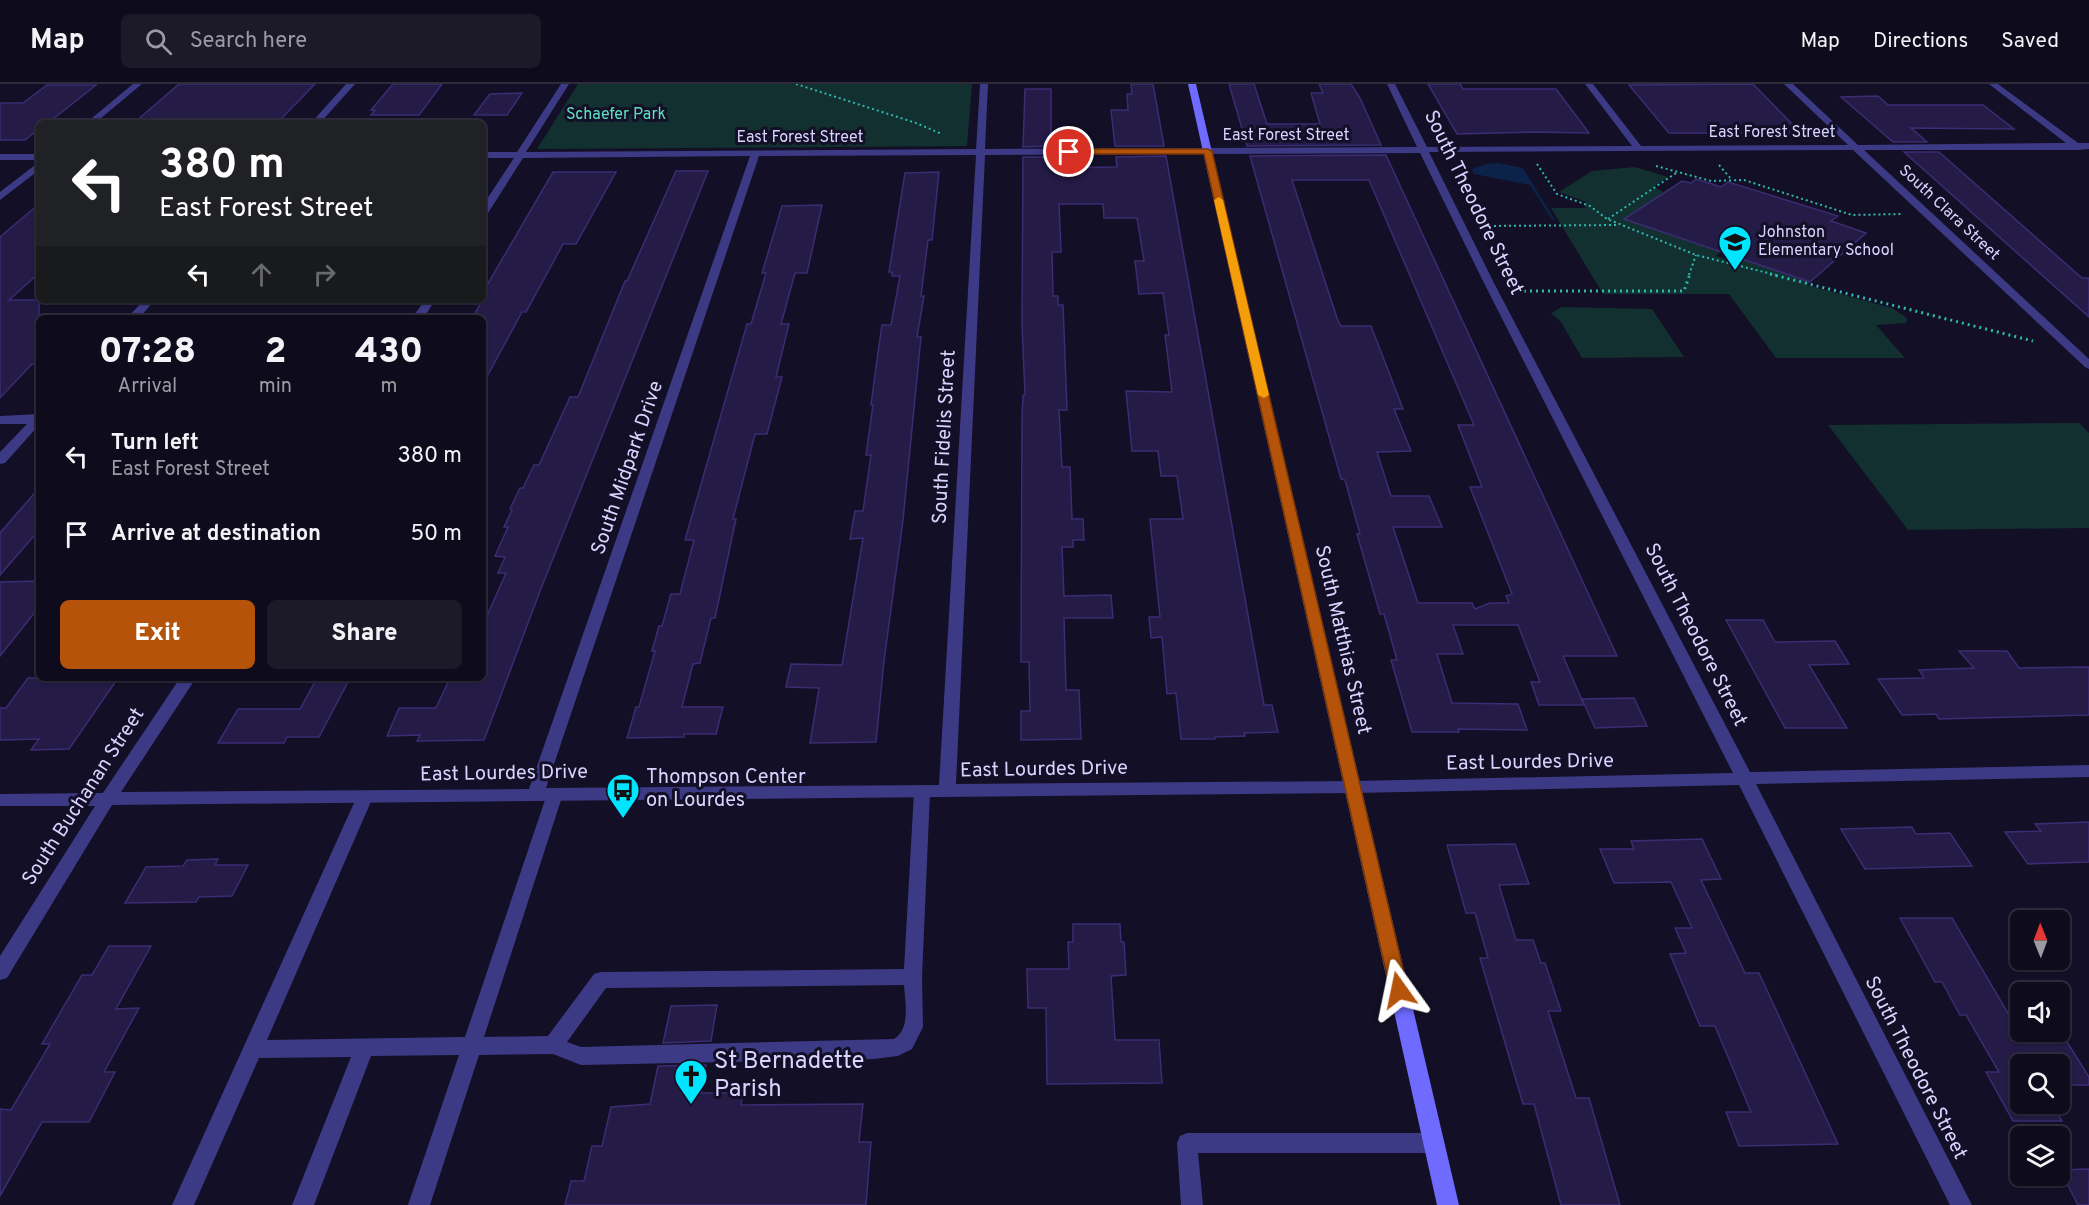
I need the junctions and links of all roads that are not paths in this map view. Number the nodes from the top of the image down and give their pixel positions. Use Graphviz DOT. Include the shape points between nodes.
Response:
graph roads {
  1 [pos="138,84"];
  2 [pos="351,84"];
  3 [pos="565,84"];
  4 [pos="984,84"];
  5 [pos="1192,84"];
  6 [pos="1391,84"];
  7 [pos="1589,84"];
  8 [pos="1788,84"];
  9 [pos="1993,84"];
  10 [pos="94,120"];
  11 [pos="318,120"];
  12 [pos="2077,146"];
  13 [pos="2089,146"];
  14 [pos="1855,147"];
  15 [pos="1639,149"];
  16 [pos="1424,150"];
  17 [pos="1208,151"];
  18 [pos="979,152"];
  19 [pos="756,154"];
  20 [pos="486,155"];
  21 [pos="519,155"];
  22 [pos="2089,156"];
  23 [pos="0,157"];
  24 [pos="36,157"];
  25 [pos="36,167"];
  26 [pos="0,197"];
  27 [pos="486,208"];
  28 [pos="147,303"];
  29 [pos="136,315"];
  30 [pos="2089,366"];
  31 [pos="36,419"];
  32 [pos="0,420"];
  33 [pos="36,421"];
  34 [pos="0,460"];
  35 [pos="186,681"];
  36 [pos="2089,771"];
  37 [pos="1744,780"];
  38 [pos="1354,787"];
  39 [pos="922,792"];
  40 [pos="947,792"];
  41 [pos="555,794"];
  42 [pos="535,795"];
  43 [pos="365,797"];
  44 [pos="0,800"];
  45 [pos="107,800"];
  46 [pos="0,972"];
  47 [pos="913,977"];
  48 [pos="553,1045"];
  49 [pos="473,1046"];
  50 [pos="364,1048"];
  51 [pos="253,1049"];
  52 [pos="1433,1143"];
  53 [pos="183,1205"];
  54 [pos="303,1205"];
  55 [pos="419,1205"];
  56 [pos="1192,1205"];
  57 [pos="1448,1205"];
  58 [pos="1961,1205"];
  1 -- 10 [label="street"];
  2 -- 11 [label="street"];
  3 -- 21 [label="street"];
  4 -- 18 [label="street, South Fidelis Street"];
  5 -- 17 [label="street, South Matthias Street"];
  6 -- 16 [label="street, South Theodore Street"];
  7 -- 15 [label="street"];
  8 -- 14 [label="street, South Clara Street"];
  9 -- 12 [label="street"];
  12 -- 13 [label="street, East Forest Street"];
  12 -- 14 [label="street, East Forest Street"];
  12 -- 22 [label="street"];
  14 -- 15 [label="street, East Forest Street"];
  14 -- 30 [label="street, South Clara Street"];
  15 -- 16 [label="street, East Forest Street"];
  16 -- 17 [label="street, East Forest Street"];
  16 -- 37 [label="street, South Theodore Street"];
  17 -- 18 [label="street, East Forest Street"];
  17 -- 38 [label="street, South Matthias Street"];
  18 -- 19 [label="street, East Forest Street"];
  18 -- 40 [label="street, South Fidelis Street"];
  19 -- 21 [label="street, East Forest Street"];
  19 -- 42 [label="street, South Midpark Drive"];
  20 -- 21 [label="street, East Forest Street"];
  21 -- 27 [label="street"];
  23 -- 24 [label="street"];
  25 -- 26 [label="street"];
  28 -- 29 [label="street"];
  31 -- 32 [label="street"];
  33 -- 34 [label="street"];
  35 -- 45 [label="street, South Buchanan Street"];
  36 -- 37 [label="street, East Lourdes Drive"];
  37 -- 38 [label="street, East Lourdes Drive"];
  37 -- 58 [label="street, South Theodore Street"];
  38 -- 40 [label="street, East Lourdes Drive"];
  38 -- 52 [label="street, South Matthias Street"];
  39 -- 40 [label="street, East Lourdes Drive"];
  39 -- 41 [label="street, East Lourdes Drive"];
  39 -- 47 [label="street"];
  41 -- 42 [label="street, East Lourdes Drive"];
  41 -- 49 [label="street"];
  42 -- 43 [label="street, East Lourdes Drive"];
  43 -- 45 [label="street, East Lourdes Drive"];
  43 -- 51 [label="street"];
  44 -- 45 [label="street, East Lourdes Drive"];
  45 -- 46 [label="street, South Buchanan Street"];
  47 -- 48 [label="street" via="601,980"];
  47 -- 48 [label="street" via="914,1028 909,1040 900,1047 581,1056"];
  48 -- 49 [label="street"];
  49 -- 50 [label="street"];
  49 -- 55 [label="street"];
  50 -- 51 [label="street"];
  50 -- 54 [label="street"];
  51 -- 53 [label="street"];
  52 -- 56 [label="street" via="1186,1143"];
  52 -- 57 [label="street, South Matthias Street"];
}
